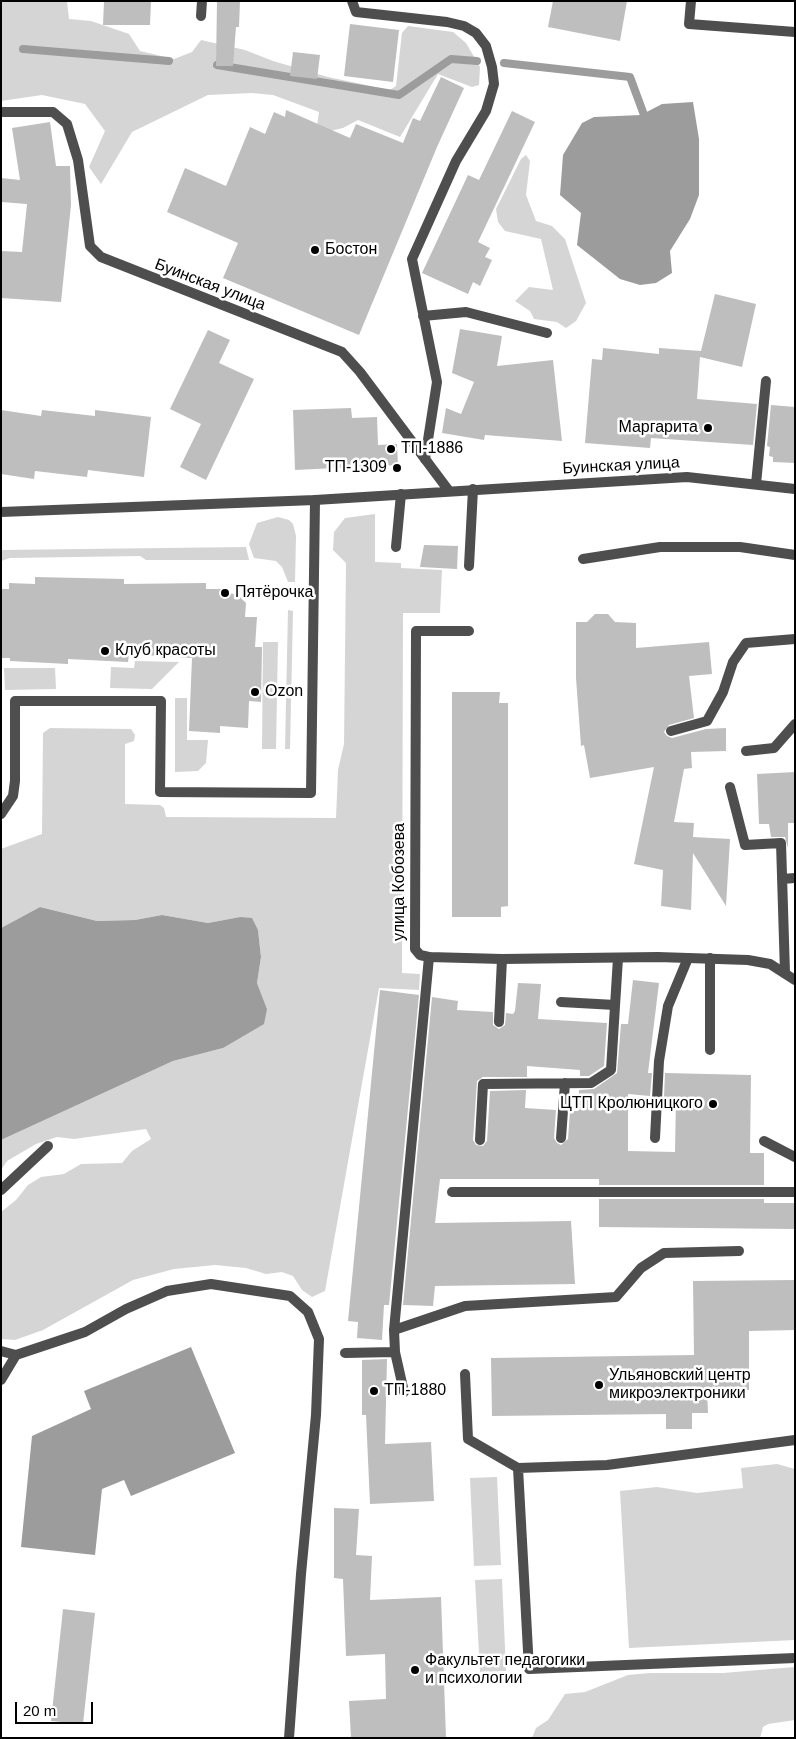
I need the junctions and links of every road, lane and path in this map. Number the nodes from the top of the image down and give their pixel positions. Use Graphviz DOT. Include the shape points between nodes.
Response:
graph roads {
  1 [pos="202,1"];
  2 [pos="352,1"];
  3 [pos="691,1"];
  4 [pos="201,16"];
  5 [pos="795,32"];
  6 [pos="1,112"];
  7 [pos="423,316"];
  8 [pos="547,333"];
  9 [pos="766,382"];
  10 [pos="425,459"];
  11 [pos="756,484"];
  12 [pos="473,489"];
  13 [pos="795,489"];
  14 [pos="449,491"];
  15 [pos="401,494"];
  16 [pos="315,500"];
  17 [pos="1,512"];
  18 [pos="396,547"];
  19 [pos="795,555"];
  20 [pos="583,559"];
  21 [pos="469,566"];
  22 [pos="469,631"];
  23 [pos="795,638"];
  24 [pos="795,724"];
  25 [pos="671,730"];
  26 [pos="746,751"];
  27 [pos="730,787"];
  28 [pos="1,814"];
  29 [pos="795,878"];
  30 [pos="782,879"];
  31 [pos="429,957"];
  32 [pos="618,958"];
  33 [pos="688,958"];
  34 [pos="710,958"];
  35 [pos="502,960"];
  36 [pos="784,973"];
  37 [pos="795,980"];
  38 [pos="561,1002"];
  39 [pos="615,1005"];
  40 [pos="499,1022"];
  41 [pos="710,1050"];
  42 [pos="565,1084"];
  43 [pos="561,1138"];
  44 [pos="655,1138"];
  45 [pos="480,1140"];
  46 [pos="764,1141"];
  47 [pos="48,1146"];
  48 [pos="795,1157"];
  49 [pos="1,1190"];
  50 [pos="452,1192"];
  51 [pos="795,1192"];
  52 [pos="739,1251"];
  53 [pos="394,1330"];
  54 [pos="1,1351"];
  55 [pos="395,1352"];
  56 [pos="345,1353"];
  57 [pos="16,1355"];
  58 [pos="465,1374"];
  59 [pos="1,1380"];
  60 [pos="404,1392"];
  61 [pos="795,1440"];
  62 [pos="518,1468"];
  63 [pos="795,1658"];
  64 [pos="290,1738"];
  1 -- 4 [label="street"];
  2 -- 7 [label="street" via="356,12 464,26 476,33 486,46 492,67 494,84 486,112 456,161 412,259"];
  3 -- 5 [label="street" via="689,24"];
  6 -- 10 [label="street, Буинская улица" via="53,112 66,124 78,160 90,246 101,257 342,352"];
  7 -- 8 [label="street" via="466,312"];
  7 -- 10 [label="street" via="437,382"];
  9 -- 11 [label="street"];
  10 -- 14 [label="street, Буинская улица"];
  11 -- 12 [label="street, Буинская улица" via="687,476"];
  11 -- 13 [label="street, Буинская улица"];
  12 -- 14 [label="street, Буинская улица"];
  12 -- 21 [label="street"];
  14 -- 15 [label="street, Буинская улица"];
  15 -- 16 [label="street, Буинская улица"];
  15 -- 18 [label="street"];
  16 -- 17 [label="street, Буинская улица"];
  16 -- 28 [label="street" via="311,793 160,792 161,701 15,701 15,781 13,796"];
  19 -- 20 [label="street" via="740,547 660,547"];
  22 -- 31 [label="street, улица Кобозева" via="416,631 415,949 420,955"];
  23 -- 25 [label="street" via="746,643 733,662 724,692 707,721"];
  24 -- 26 [label="street" via="774,748"];
  27 -- 30 [label="street" via="745,845 781,843"];
  29 -- 30 [label="street"];
  30 -- 36 [label="street"];
  31 -- 35 [label="street"];
  31 -- 53 [label="street"];
  32 -- 33 [label="street"];
  32 -- 35 [label="street"];
  32 -- 39 [label="street"];
  33 -- 34 [label="street"];
  33 -- 44 [label="street" via="668,1006 659,1061"];
  34 -- 36 [label="street" via="770,964"];
  34 -- 41 [label="street"];
  35 -- 40 [label="street"];
  36 -- 37 [label="street"];
  38 -- 39 [label="street"];
  39 -- 42 [label="street" via="611,1070 591,1083"];
  42 -- 43 [label="street"];
  42 -- 45 [label="street" via="484,1084"];
  46 -- 48 [label="street"];
  47 -- 49 [label="street"];
  50 -- 51 [label="street"];
  52 -- 53 [label="street" via="664,1253 641,1268 616,1297 465,1306"];
  53 -- 55 [label="street"];
  54 -- 57 [label="street"];
  55 -- 56 [label="street"];
  55 -- 60 [label="street"];
  57 -- 59 [label="street"];
  57 -- 64 [label="street" via="85,1332 167,1291 211,1284 290,1296 308,1312 319,1339 316,1416 300,1574"];
  58 -- 62 [label="street" via="468,1439"];
  61 -- 62 [label="street" via="607,1465"];
  62 -- 63 [label="street" via="529,1668"];
}
